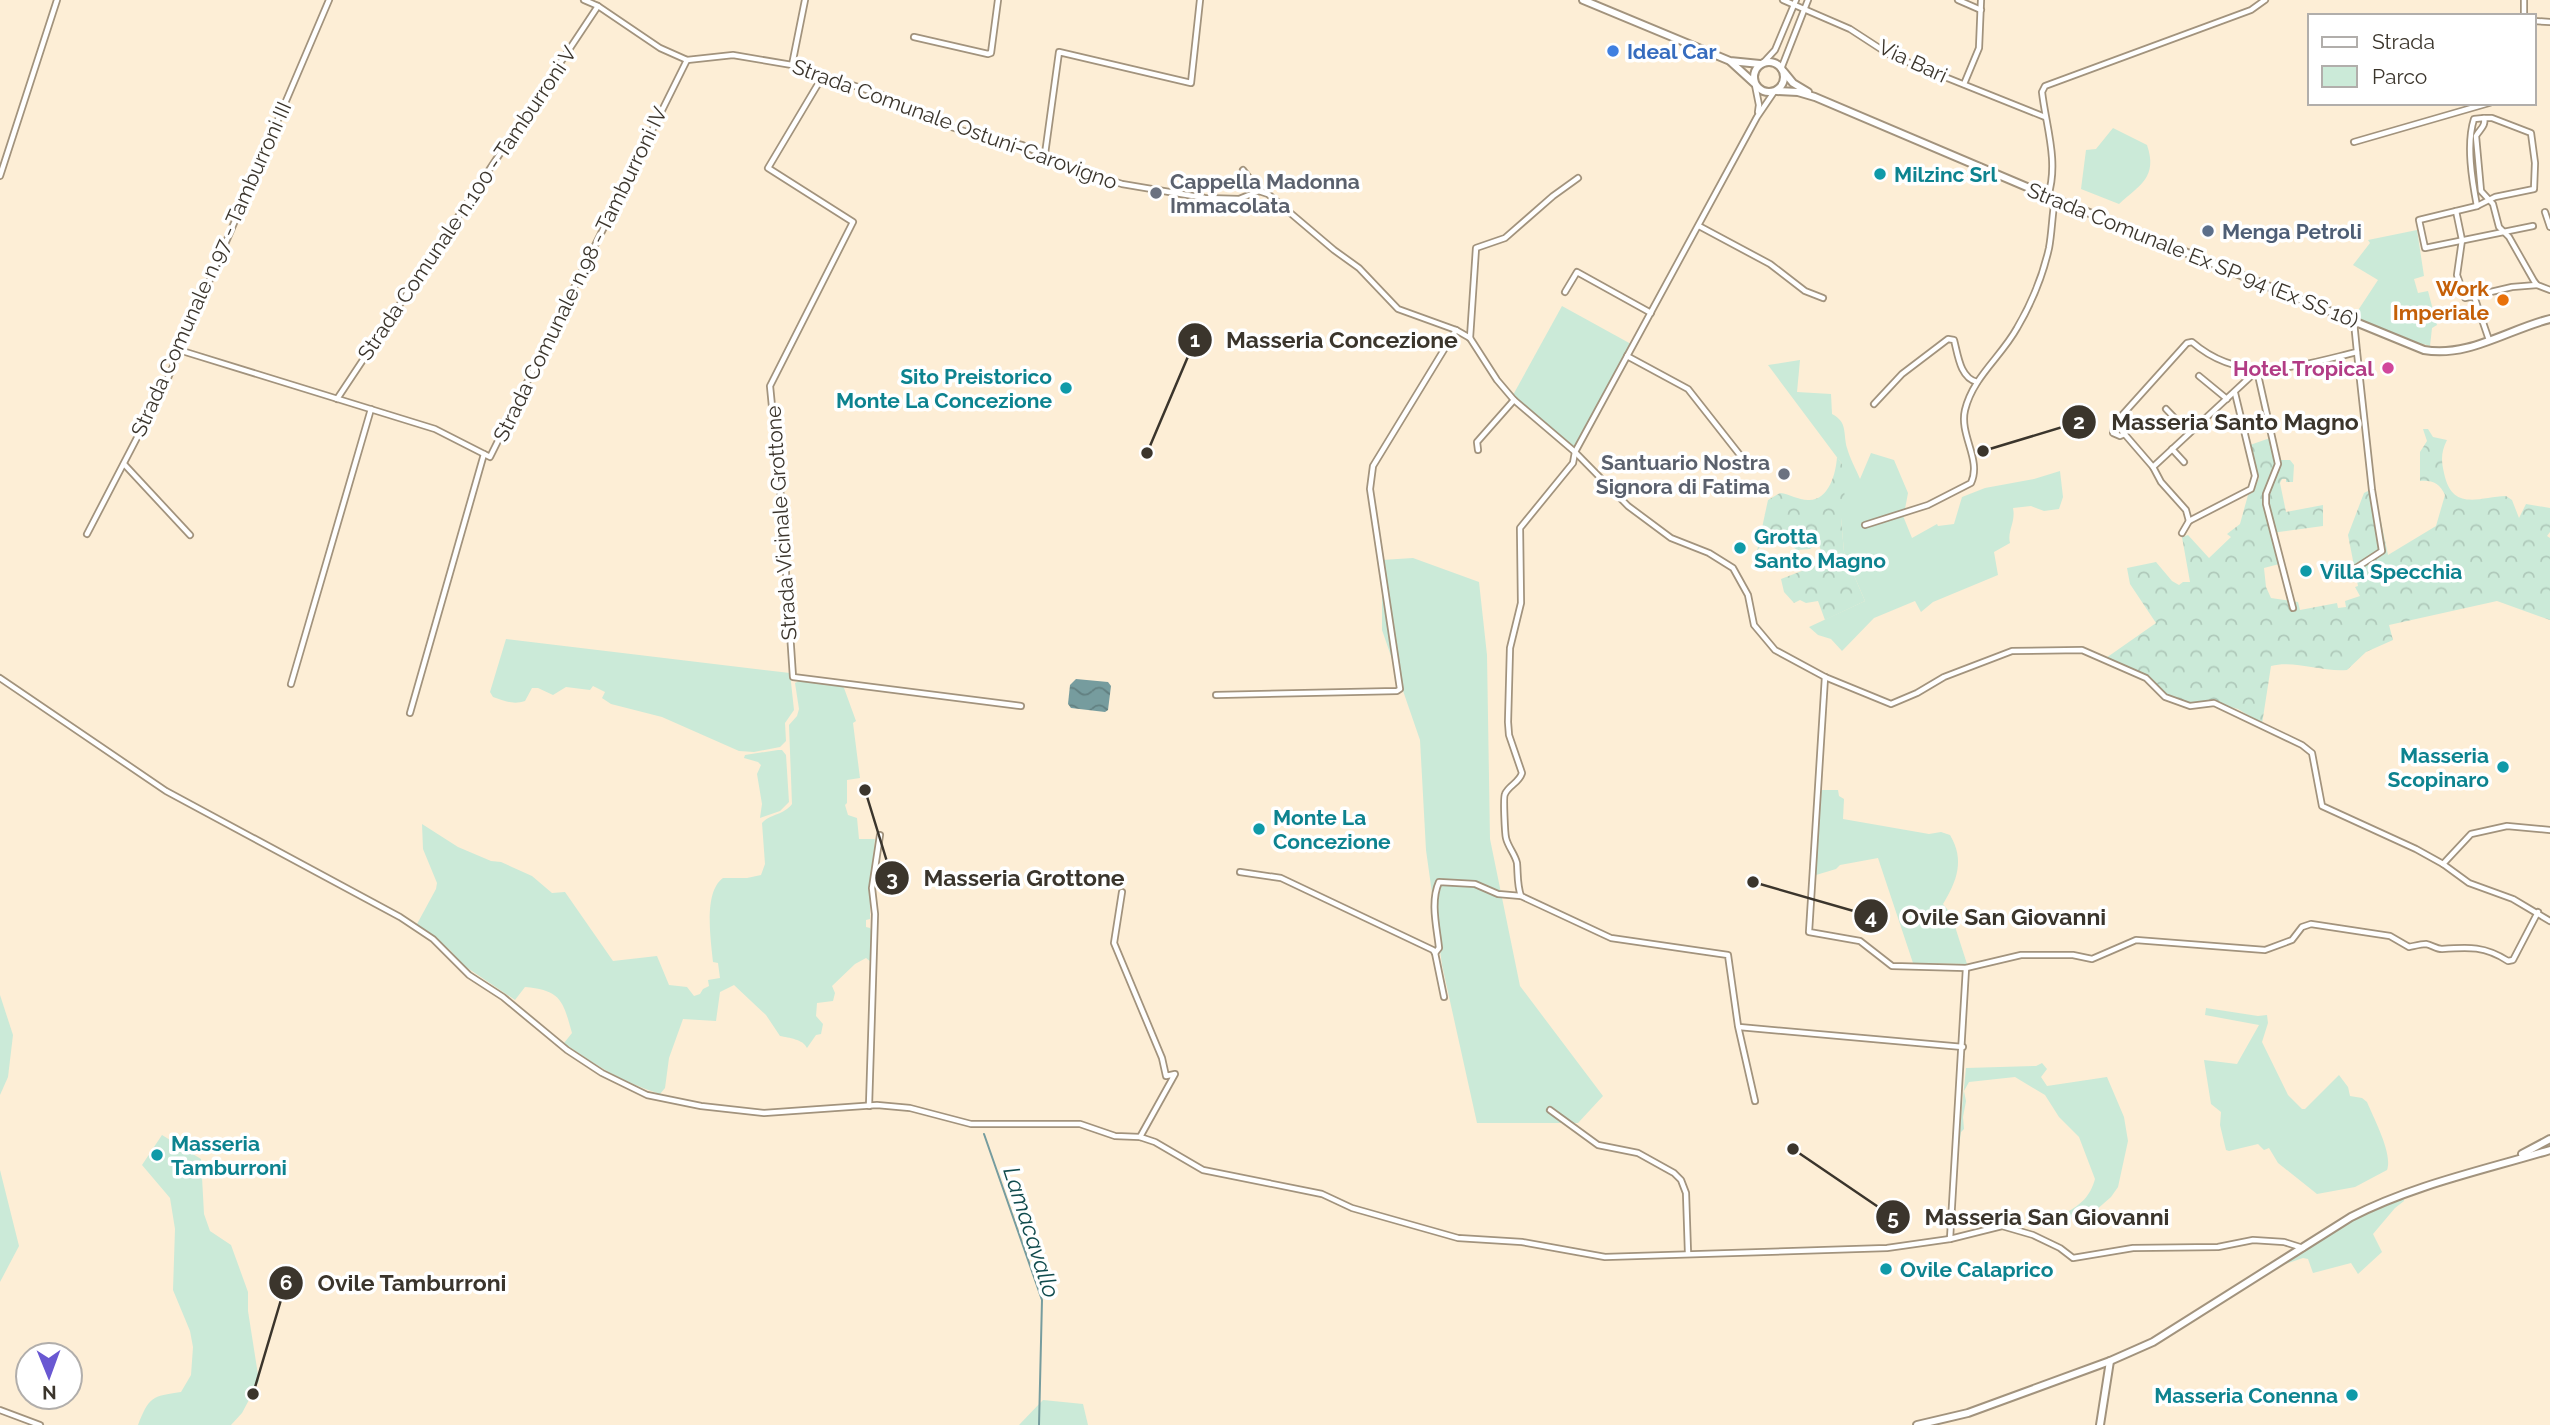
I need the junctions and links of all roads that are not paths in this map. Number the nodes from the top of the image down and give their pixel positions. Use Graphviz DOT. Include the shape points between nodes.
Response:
graph roads {
  1 [pos="57,0"];
  2 [pos="330,0"];
  3 [pos="584,0"];
  4 [pos="805,0"];
  5 [pos="998,0"];
  6 [pos="1200,0"];
  7 [pos="1583,0"];
  8 [pos="1783,0"];
  9 [pos="1808,0"];
  10 [pos="1958,0"];
  11 [pos="1981,0"];
  12 [pos="2265,0"];
  13 [pos="1795,2"];
  14 [pos="598,6"];
  15 [pos="1804,9"];
  16 [pos="1981,10"];
  17 [pos="914,37"];
  18 [pos="687,60"];
  19 [pos="1730,61"];
  20 [pos="1762,64"];
  21 [pos="792,65"];
  22 [pos="1782,70"];
  23 [pos="824,74"];
  24 [pos="1964,84"];
  25 [pos="1755,85"];
  26 [pos="1775,91"];
  27 [pos="1815,97"];
  28 [pos="2482,105"];
  29 [pos="1757,117"];
  30 [pos="2045,117"];
  31 [pos="2483,118"];
  32 [pos="2354,142"];
  33 [pos="1045,154"];
  34 [pos="1243,170"];
  35 [pos="0,176"];
  36 [pos="1578,178"];
  37 [pos="1259,191"];
  38 [pos="2051,198"];
  39 [pos="2490,200"];
  40 [pos="2477,206"];
  41 [pos="2456,211"];
  42 [pos="2544,212"];
  43 [pos="1699,226"];
  44 [pos="2533,226"];
  45 [pos="2550,227"];
  46 [pos="2503,232"];
  47 [pos="2462,240"];
  48 [pos="2538,285"];
  49 [pos="2548,289"];
  50 [pos="1565,292"];
  51 [pos="2474,296"];
  52 [pos="1823,298"];
  53 [pos="1651,313"];
  54 [pos="2550,316"];
  55 [pos="2354,322"];
  56 [pos="1456,330"];
  57 [pos="1470,338"];
  58 [pos="2489,340"];
  59 [pos="179,350"];
  60 [pos="2357,352"];
  61 [pos="1628,356"];
  62 [pos="2249,369"];
  63 [pos="2263,371"];
  64 [pos="2199,376"];
  65 [pos="2258,376"];
  66 [pos="2250,377"];
  67 [pos="1977,382"];
  68 [pos="2235,393"];
  69 [pos="336,399"];
  70 [pos="2227,399"];
  71 [pos="1514,400"];
  72 [pos="1874,404"];
  73 [pos="370,409"];
  74 [pos="2166,409"];
  75 [pos="2189,433"];
  76 [pos="2172,449"];
  77 [pos="1478,450"];
  78 [pos="1575,452"];
  79 [pos="484,454"];
  80 [pos="2184,462"];
  81 [pos="124,464"];
  82 [pos="1747,464"];
  83 [pos="2153,467"];
  84 [pos="2189,521"];
  85 [pos="1865,525"];
  86 [pos="2182,533"];
  87 [pos="87,534"];
  88 [pos="190,535"];
  89 [pos="2356,568"];
  90 [pos="2294,608"];
  91 [pos="1825,677"];
  92 [pos="0,678"];
  93 [pos="291,684"];
  94 [pos="1216,695"];
  95 [pos="1021,705"];
  96 [pos="410,713"];
  97 [pos="2550,830"];
  98 [pos="880,835"];
  99 [pos="2443,864"];
  100 [pos="1240,872"];
  101 [pos="1122,892"];
  102 [pos="1521,896"];
  103 [pos="2538,912"];
  104 [pos="2550,920"];
  105 [pos="1435,953"];
  106 [pos="1966,968"];
  107 [pos="1444,997"];
  108 [pos="1738,1027"];
  109 [pos="1963,1047"];
  110 [pos="1755,1101"];
  111 [pos="869,1106"];
  112 [pos="1550,1110"];
  113 [pos="1140,1137"];
  114 [pos="2550,1139"];
  115 [pos="2550,1150"];
  116 [pos="2511,1160"];
  117 [pos="1950,1239"];
  118 [pos="2305,1248"];
  119 [pos="1688,1253"];
  120 [pos="2110,1361"];
  121 [pos="0,1410"];
  122 [pos="40,1425"];
  123 [pos="1917,1425"];
  124 [pos="2100,1425"];
  1 -- 35 [label="street"];
  2 -- 59 [label="street, Strada Comunale n.97 - Tamburroni III"];
  3 -- 14 [label="street"];
  4 -- 21 [label="street"];
  5 -- 17 [label="street" via="991,53"];
  6 -- 33 [label="street" via="1191,83 1059,52"];
  7 -- 19 [label="main road"];
  8 -- 13 [label="street, Via Bari"];
  9 -- 15 [label="street"];
  10 -- 16 [label="street"];
  11 -- 16 [label="street"];
  12 -- 30 [label="street" via="2251,10 2043,88"];
  13 -- 15 [label="street, Via Bari"];
  13 -- 20 [label="street" via="1775,50"];
  14 -- 18 [label="street" via="660,48"];
  14 -- 69 [label="street, Strada Comunale n.100 - Tamburroni V"];
  15 -- 22 [label="street"];
  15 -- 24 [label="street, Via Bari" via="1850,29 1890,54"];
  16 -- 24 [label="street" via="1979,48"];
  18 -- 21 [label="street, Strada Comunale Ostuni-Carovigno" via="733,55"];
  18 -- 79 [label="street, Strada Comunale n.98 - Tamburroni IV" via="490,457"];
  19 -- 20 [label="main road"];
  19 -- 25 [label="main road"];
  20 -- 22 [label="main road" via="1773,63"];
  20 -- 25 [label="main road" via="1755,71"];
  21 -- 23 [label="street, Strada Comunale Ostuni-Carovigno"];
  22 -- 26 [label="main road" via="1783,84"];
  22 -- 27 [label="main road, Strada Comunale Ex SP 94 (Ex SS 16)"];
  23 -- 33 [label="street, Strada Comunale Ostuni-Carovigno" via="939,123"];
  23 -- 95 [label="street, Strada Vicinale Grottone" via="768,167 853,222 771,386 793,677"];
  24 -- 30 [label="street, Via Bari"];
  25 -- 26 [label="main road" via="1763,92"];
  25 -- 29 [label="street"];
  26 -- 27 [label="main road, Strada Comunale Ex SP 94 (Ex SS 16)"];
  26 -- 29 [label="street"];
  27 -- 38 [label="main road, Strada Comunale Ex SP 94 (Ex SS 16)"];
  28 -- 32 [label="street"];
  29 -- 43 [label="street"];
  30 -- 38 [label="street" via="2053,164"];
  31 -- 39 [label="street" via="2476,143 2481,191"];
  31 -- 39 [label="street" via="2531,133 2535,163 2534,189"];
  31 -- 40 [label="street" via="2474,119 2471,143"];
  33 -- 37 [label="street, Strada Comunale Ostuni-Carovigno" via="1122,184 1173,194 1239,199"];
  34 -- 37 [label="street"];
  36 -- 57 [label="street" via="1505,239 1476,248"];
  37 -- 56 [label="street" via="1359,268 1398,309"];
  38 -- 55 [label="main road, Strada Comunale Ex SP 94 (Ex SS 16)"];
  38 -- 67 [label="street" via="2049,247 2040,280 2017,329"];
  39 -- 40 [label="street"];
  39 -- 46 [label="street"];
  40 -- 41 [label="street"];
  41 -- 47 [label="street"];
  41 -- 47 [label="street" via="2419,219 2424,248"];
  42 -- 45 [label="street"];
  43 -- 52 [label="street"];
  43 -- 53 [label="street"];
  44 -- 46 [label="street"];
  46 -- 47 [label="street"];
  46 -- 48 [label="street"];
  47 -- 51 [label="street" via="2457,275 2465,299"];
  48 -- 49 [label="street"];
  48 -- 51 [label="street"];
  50 -- 53 [label="street" via="1577,272"];
  51 -- 58 [label="street"];
  53 -- 61 [label="street"];
  54 -- 58 [label="main road, Strada Comunale Ex SP 94 (Ex SS 16)"];
  55 -- 58 [label="main road, Strada Comunale Ex SP 94 (Ex SS 16)" via="2436,352"];
  55 -- 60 [label="street"];
  56 -- 57 [label="street"];
  56 -- 94 [label="street" via="1373,466 1370,489 1400,689"];
  57 -- 71 [label="street"];
  59 -- 69 [label="street, Strada Comunale n.98 - Tamburroni IV"];
  59 -- 81 [label="street, Strada Comunale n.97 - Tamburroni III"];
  60 -- 63 [label="street"];
  60 -- 89 [label="street" via="2382,551"];
  61 -- 78 [label="street"];
  61 -- 82 [label="street" via="1688,389"];
  62 -- 63 [label="street"];
  62 -- 66 [label="street"];
  62 -- 83 [label="street" via="2187,343 2115,423"];
  63 -- 65 [label="street"];
  64 -- 70 [label="street"];
  65 -- 66 [label="street"];
  65 -- 90 [label="street" via="2277,464 2266,504"];
  66 -- 68 [label="street"];
  67 -- 72 [label="street" via="1964,375 1954,340 1948,339 1902,374"];
  67 -- 85 [label="street" via="1964,413 1975,467 1971,483 1928,505"];
  68 -- 70 [label="street"];
  68 -- 84 [label="street" via="2255,476 2251,489"];
  69 -- 73 [label="street, Strada Comunale n.98 - Tamburroni IV"];
  70 -- 75 [label="street"];
  71 -- 77 [label="street" via="1477,442"];
  71 -- 78 [label="street"];
  73 -- 79 [label="street, Strada Comunale n.98 - Tamburroni IV" via="435,429"];
  73 -- 93 [label="street"];
  74 -- 75 [label="street"];
  75 -- 76 [label="street"];
  76 -- 80 [label="street"];
  76 -- 83 [label="street"];
  78 -- 91 [label="street" via="1628,506 1671,538 1733,568 1748,595 1754,625 1775,650"];
  78 -- 102 [label="street" via="1568,472 1519,532 1521,603 1510,648 1508,722 1522,773 1503,801 1506,839 1517,863"];
  79 -- 96 [label="street"];
  81 -- 87 [label="street, Strada Comunale n.97 - Tamburroni III"];
  81 -- 88 [label="street"];
  83 -- 84 [label="street" via="2186,510"];
  84 -- 86 [label="street"];
  91 -- 99 [label="street" via="1891,704 2012,651 2082,650 2146,678 2165,697 2190,706 2214,704 2302,745 2312,753 2322,806"];
  91 -- 106 [label="street" via="1809,932 1860,941 1892,966"];
  92 -- 111 [label="street" via="166,791 400,917 433,939 469,975 602,1073 647,1095 701,1106 764,1113"];
  97 -- 99 [label="street" via="2507,826 2471,834"];
  98 -- 111 [label="street" via="873,888"];
  99 -- 103 [label="street" via="2469,883"];
  100 -- 105 [label="street" via="1281,878"];
  101 -- 113 [label="street" via="1114,943 1166,1076 1175,1074"];
  102 -- 105 [label="street" via="1475,884 1439,883 1435,902 1439,948"];
  102 -- 108 [label="street" via="1611,939 1728,955"];
  103 -- 104 [label="street"];
  103 -- 106 [label="street" via="2513,960 2508,961 2483,949 2409,947 2390,936 2311,924 2302,927 2292,940 2265,950 2136,940 2092,959 2021,955"];
  105 -- 107 [label="street"];
  106 -- 109 [label="street"];
  108 -- 109 [label="street"];
  108 -- 110 [label="street"];
  109 -- 117 [label="street"];
  111 -- 113 [label="street" via="910,1108 971,1125 1080,1124 1115,1136"];
  112 -- 119 [label="street" via="1598,1145 1638,1153 1681,1180 1686,1193"];
  113 -- 119 [label="street" via="1203,1170 1322,1194 1352,1208 1458,1238 1522,1242 1605,1257"];
  114 -- 116 [label="main road"];
  115 -- 116 [label="main road"];
  116 -- 118 [label="main road" via="2375,1205"];
  117 -- 118 [label="street" via="2002,1226 2033,1235 2073,1258 2133,1248 2218,1247 2253,1240"];
  117 -- 119 [label="street" via="1887,1248"];
  118 -- 120 [label="main road" via="2152,1342"];
  120 -- 123 [label="main road" via="1968,1413"];
  120 -- 124 [label="main road"];
  121 -- 122 [label="street"];
}
